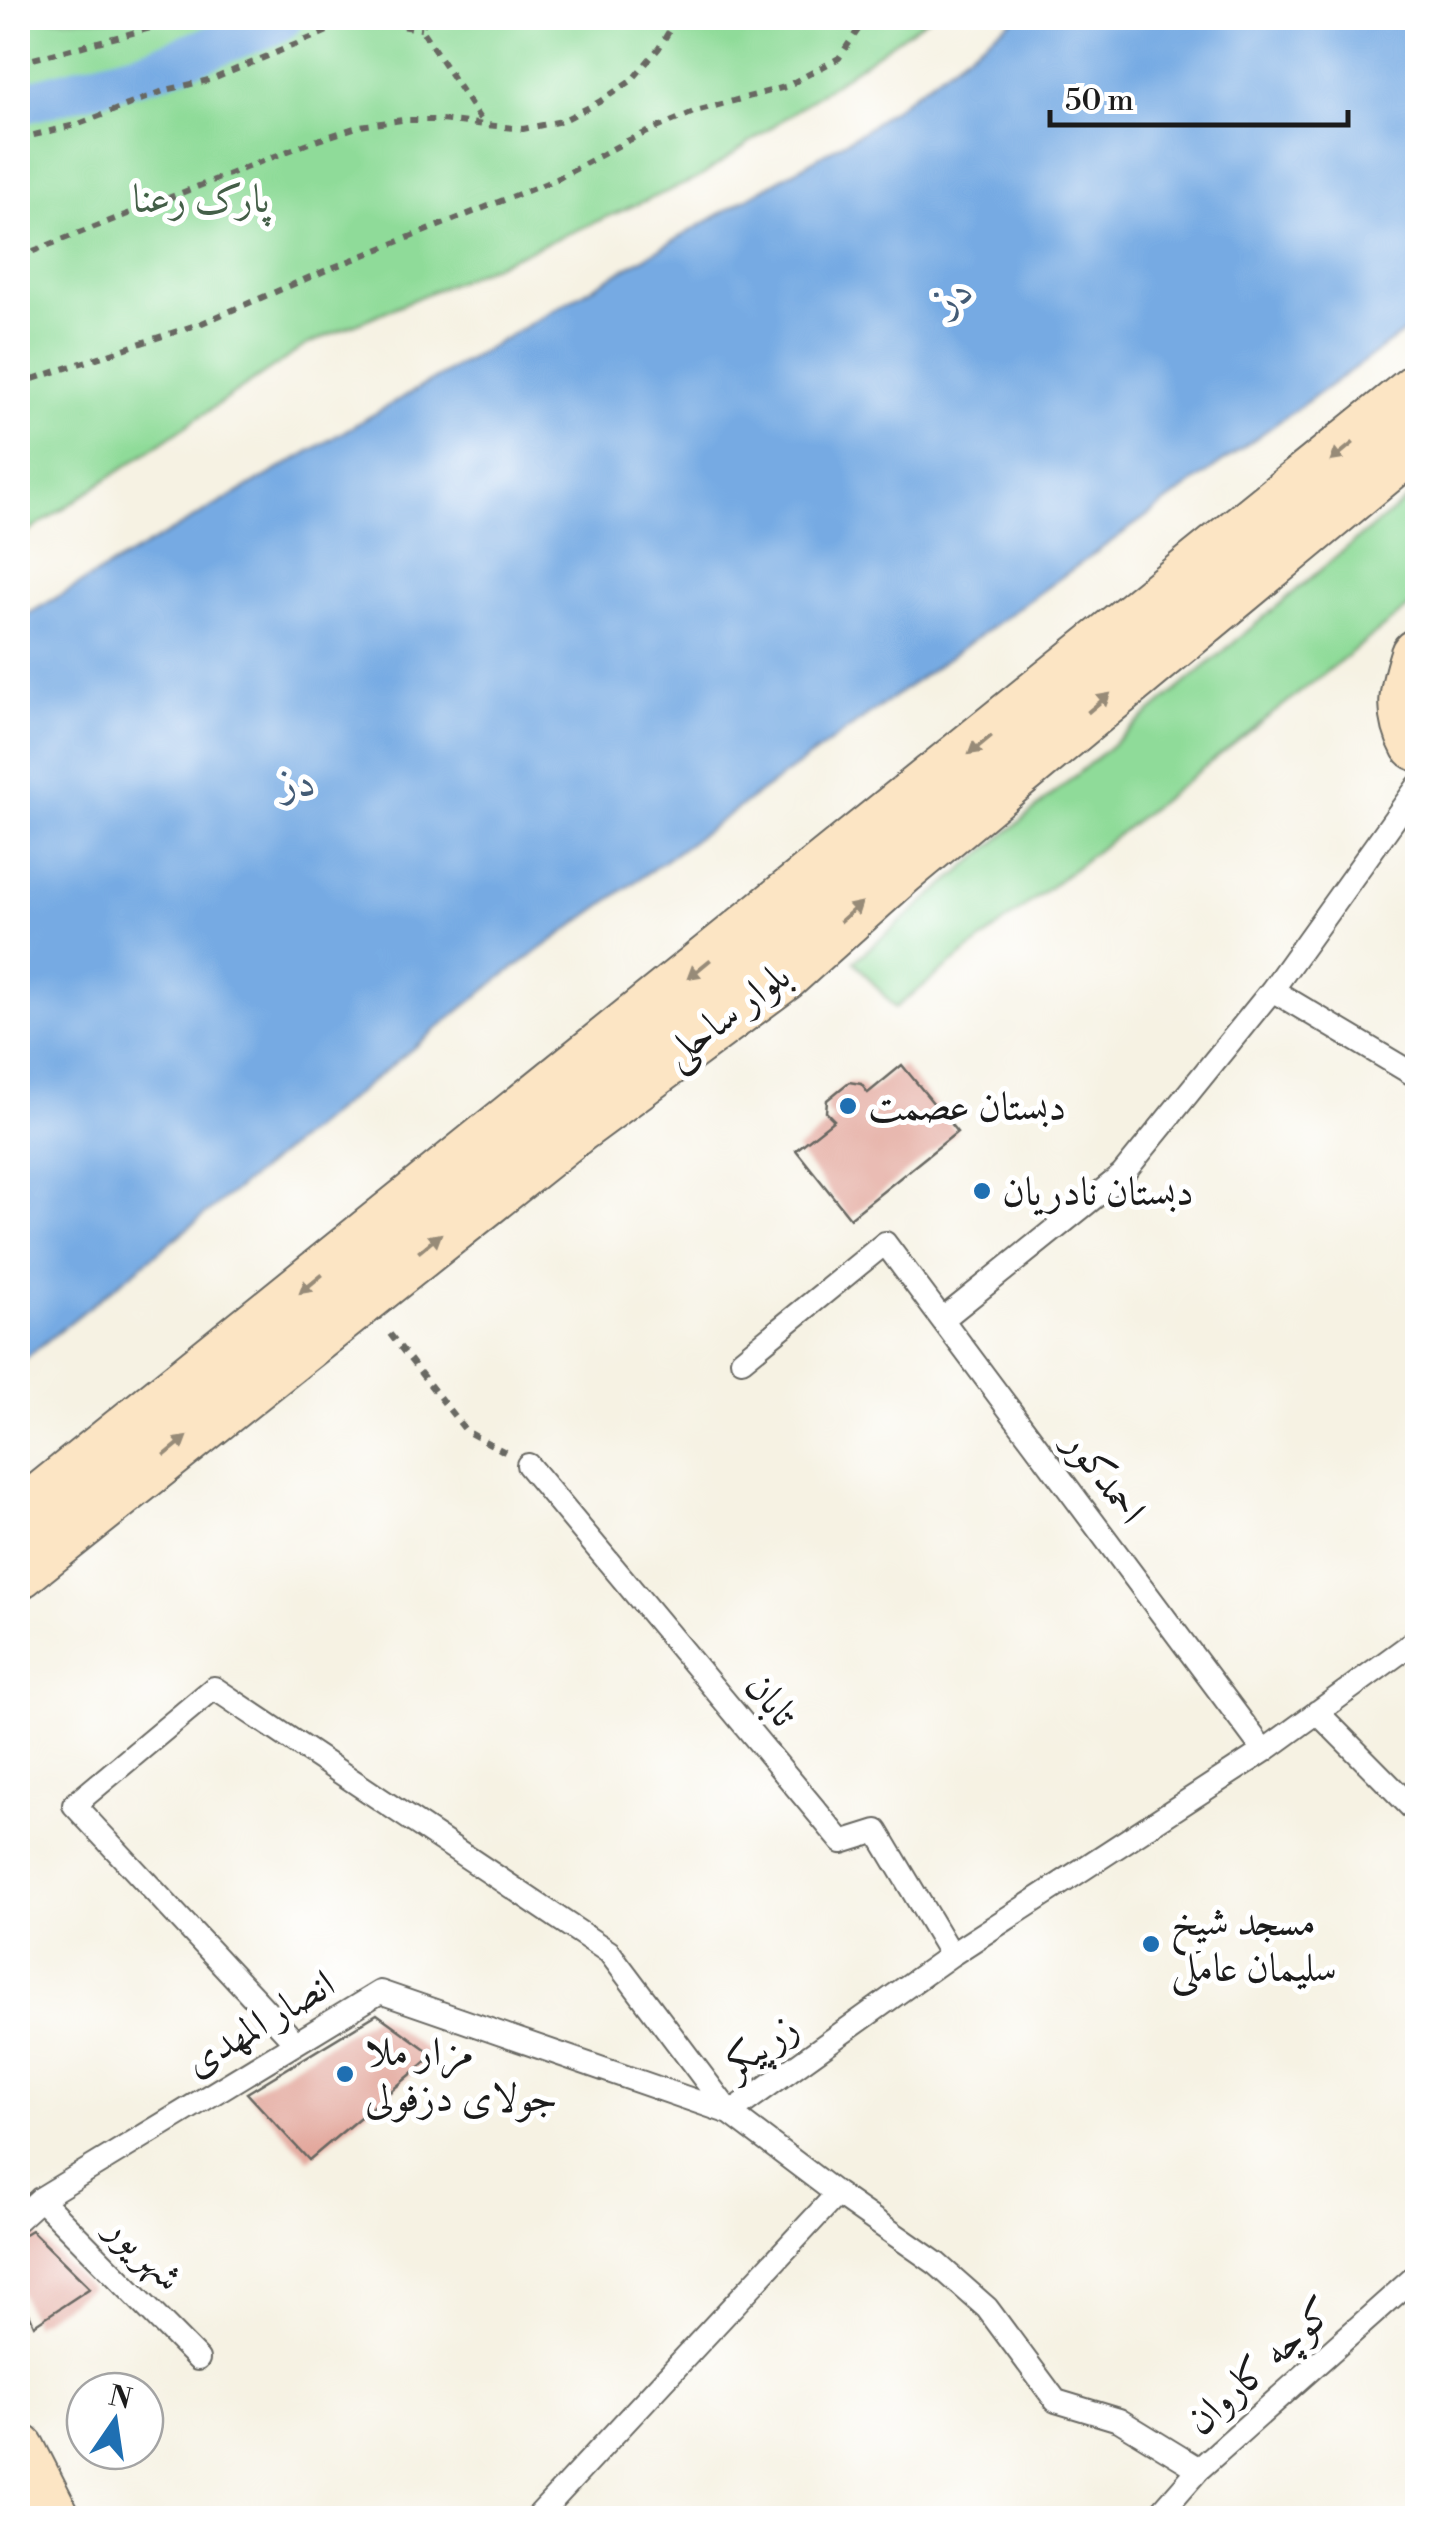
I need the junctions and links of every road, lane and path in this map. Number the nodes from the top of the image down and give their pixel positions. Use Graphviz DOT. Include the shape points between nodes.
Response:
graph roads {
  1 [pos="179,18"];
  2 [pos="347,18"];
  3 [pos="390,18"];
  4 [pos="426,18"];
  5 [pos="677,18"];
  6 [pos="866,18"];
  7 [pos="421,29"];
  8 [pos="18,63"];
  9 [pos="484,126"];
  10 [pos="18,139"];
  11 [pos="18,257"];
  12 [pos="18,384"];
  13 [pos="1418,391"];
  14 [pos="1418,438"];
  15 [pos="1418,656"];
  16 [pos="1418,744"];
  17 [pos="1418,786"];
  18 [pos="746,931"];
  19 [pos="782,974"];
  20 [pos="1272,990"];
  21 [pos="1418,1077"];
  22 [pos="361,1298"];
  23 [pos="943,1319"];
  24 [pos="742,1360"];
  25 [pos="528,1465"];
  26 [pos="112,1497"];
  27 [pos="18,1520"];
  28 [pos="18,1571"];
  29 [pos="18,1610"];
  30 [pos="1418,1642"];
  31 [pos="1318,1712"];
  32 [pos="1264,1751"];
  33 [pos="1418,1814"];
  34 [pos="951,1955"];
  35 [pos="296,2043"];
  36 [pos="730,2114"];
  37 [pos="837,2194"];
  38 [pos="40,2199"];
  39 [pos="18,2219"];
  40 [pos="1418,2274"];
  41 [pos="198,2359"];
  42 [pos="18,2451"];
  43 [pos="1199,2470"];
  44 [pos="52,2518"];
  45 [pos="536,2518"];
  46 [pos="1156,2518"];
  1 -- 8 [label="path"];
  2 -- 10 [label="path" via="213,80"];
  3 -- 7 [label="path"];
  4 -- 7 [label="path"];
  5 -- 9 [label="path" via="631,81 599,102 562,121 523,129"];
  6 -- 12 [label="path" via="839,58 785,87 696,111 557,179 202,324"];
  7 -- 9 [label="path"];
  9 -- 11 [label="path" via="441,120 360,126"];
  13 -- 18 [label="main road, بلوار ساحلی, one-way"];
  19 -- 14 [label="main road, بلوار ساحلی, one-way" via="900,868"];
  15 -- 16 [label="main road" via="1407,691 1408,726"];
  17 -- 20 [label="lane"];
  18 -- 19 [label="main road" via="775,936 785,954"];
  18 -- 27 [label="main road, بلوار ساحلی, one-way"];
  22 -- 19 [label="main road, بلوار ساحلی, one-way" via="577,1125"];
  20 -- 21 [label="lane"];
  20 -- 23 [label="lane" via="1122,1175"];
  22 -- 25 [label="path" via="466,1431"];
  26 -- 22 [label="main road, بلوار ساحلی, one-way"];
  23 -- 24 [label="lane, احمدکور" via="885,1243"];
  23 -- 32 [label="lane, احمدکور"];
  25 -- 34 [label="lane, تابان" via="842,1842 876,1831"];
  26 -- 28 [label="main road, بلوار ساحلی"];
  26 -- 29 [label="main road"];
  30 -- 31 [label="lane"];
  31 -- 32 [label="lane"];
  31 -- 33 [label="lane"];
  32 -- 34 [label="lane, زرپیکر"];
  34 -- 36 [label="lane, زرپیکر"];
  35 -- 36 [label="lane, انصار المهدی" via="380,1992"];
  35 -- 36 [label="lane" via="74,1805 214,1688 609,1952"];
  35 -- 38 [label="lane, انصار المهدی"];
  36 -- 37 [label="lane, زرپیکر"];
  37 -- 43 [label="lane, زرپیکر" via="987,2308 1056,2401 1119,2420"];
  37 -- 45 [label="lane"];
  38 -- 39 [label="lane, انصار المهدی"];
  38 -- 41 [label="lane, شهریور"];
  40 -- 43 [label="lane, کوچه کاروان"];
  42 -- 44 [label="main road"];
  43 -- 46 [label="lane, کوچه کاروان"];
}
